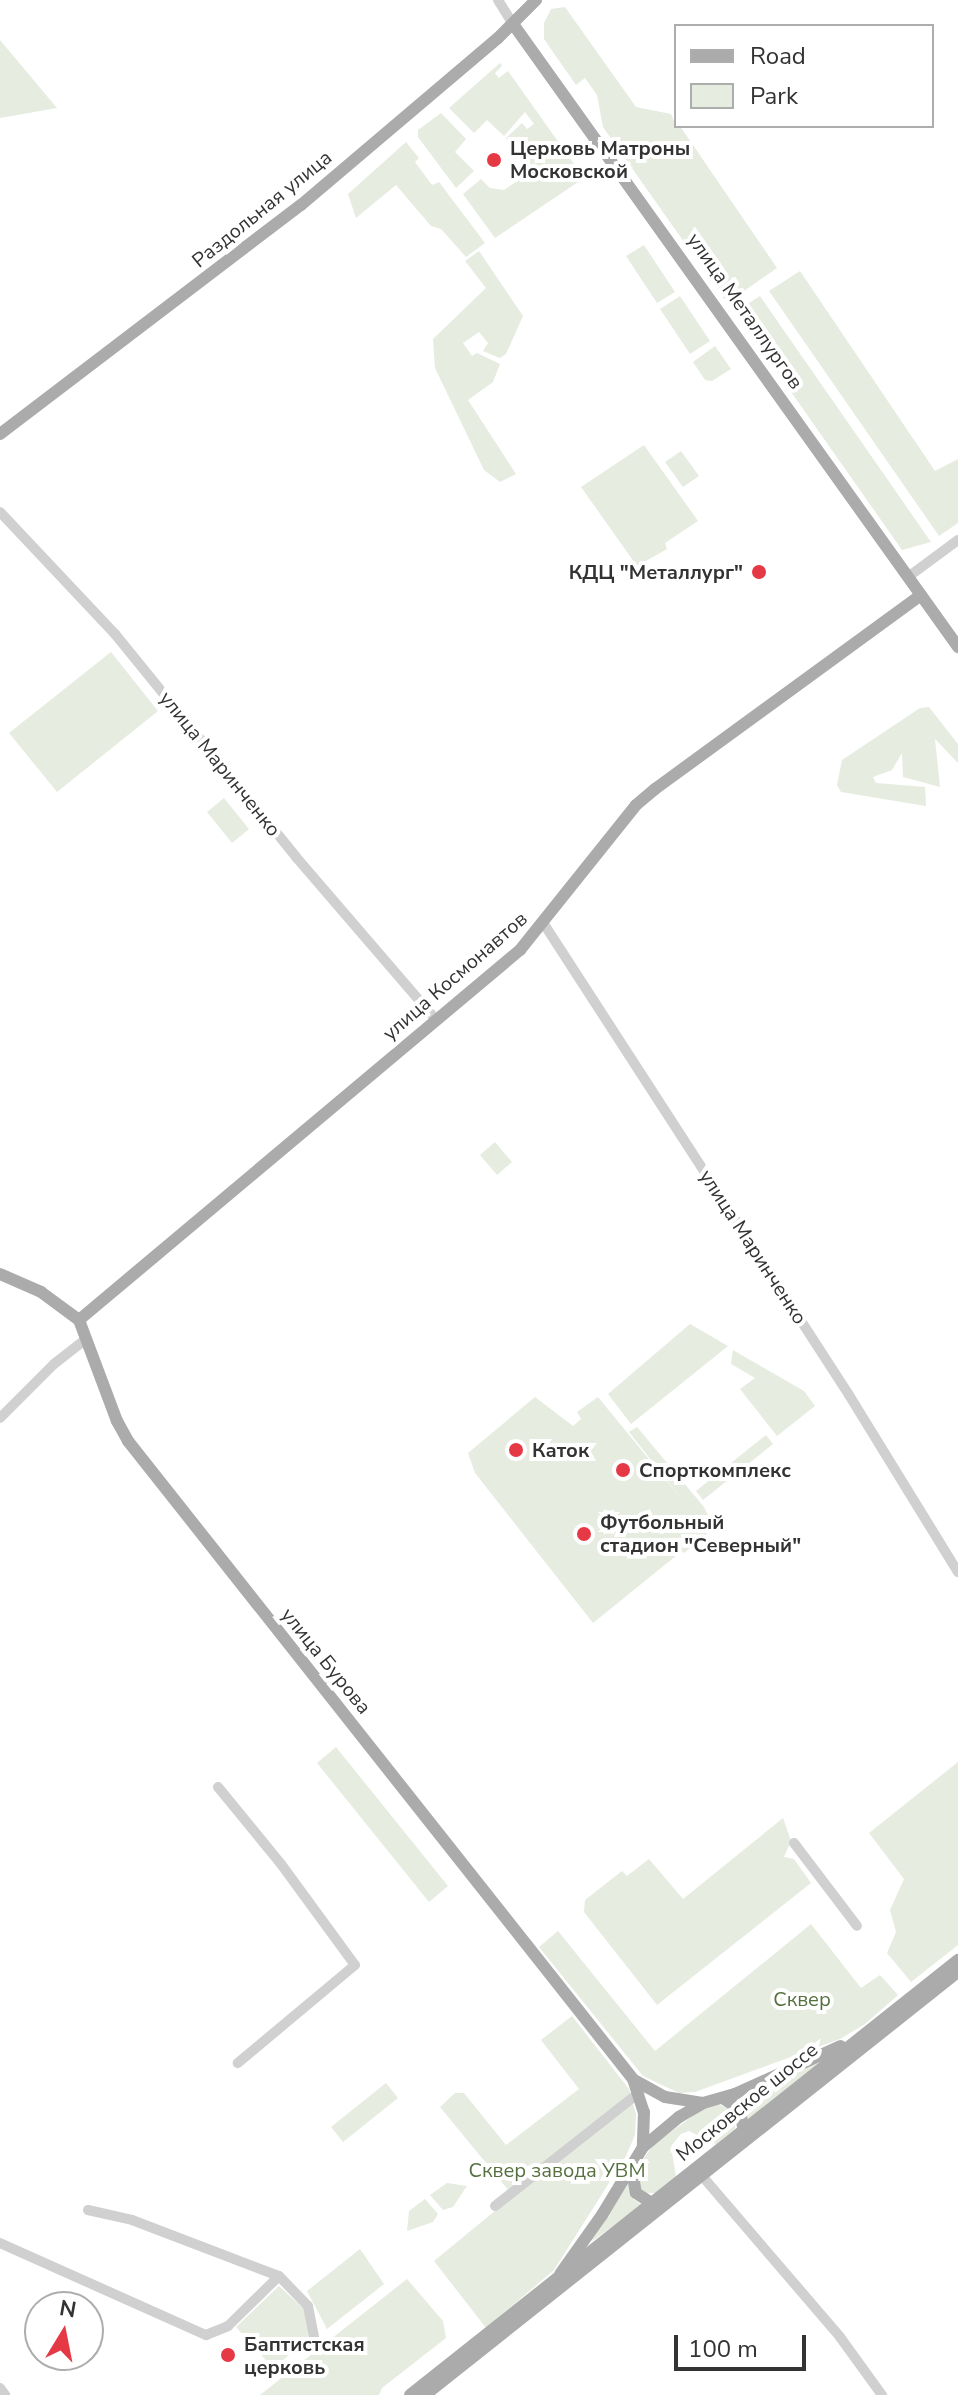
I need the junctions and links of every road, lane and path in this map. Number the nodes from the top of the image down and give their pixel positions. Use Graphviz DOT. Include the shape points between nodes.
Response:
graph roads {
  1 [pos="498,0"];
  2 [pos="536,0"];
  3 [pos="513,24"];
  4 [pos="0,434"];
  5 [pos="0,512"];
  6 [pos="958,540"];
  7 [pos="908,577"];
  8 [pos="921,595"];
  9 [pos="958,647"];
  10 [pos="544,924"];
  11 [pos="436,1020"];
  12 [pos="0,1274"];
  13 [pos="79,1320"];
  14 [pos="86,1339"];
  15 [pos="0,1418"];
  16 [pos="958,1572"];
  17 [pos="218,1787"];
  18 [pos="794,1843"];
  19 [pos="857,1926"];
  20 [pos="958,1960"];
  21 [pos="958,1972"];
  22 [pos="858,2039"];
  23 [pos="238,2063"];
  24 [pos="636,2086"];
  25 [pos="723,2098"];
  26 [pos="703,2103"];
  27 [pos="743,2138"];
  28 [pos="643,2147"];
  29 [pos="632,2169"];
  30 [pos="699,2173"];
  31 [pos="495,2206"];
  32 [pos="656,2206"];
  33 [pos="88,2210"];
  34 [pos="0,2243"];
  35 [pos="560,2274"];
  36 [pos="279,2276"];
  37 [pos="315,2342"];
  38 [pos="0,2388"];
  39 [pos="5,2395"];
  40 [pos="410,2395"];
  41 [pos="425,2395"];
  42 [pos="882,2395"];
  1 -- 3 [label="street, улица Металлургов"];
  2 -- 3 [label="main road, Раздольная улица"];
  3 -- 4 [label="main road, Раздольная улица" via="301,205"];
  3 -- 7 [label="main road, улица Металлургов"];
  5 -- 11 [label="street, улица Маринченко" via="115,634"];
  6 -- 7 [label="street"];
  7 -- 8 [label="main road, улица Металлургов"];
  8 -- 9 [label="main road, улица Металлургов"];
  8 -- 10 [label="main road, улица Космонавтов" via="636,805"];
  10 -- 11 [label="main road, улица Космонавтов"];
  10 -- 16 [label="street, улица Маринченко"];
  11 -- 13 [label="main road, улица Космонавтов"];
  12 -- 13 [label="main road" via="41,1292"];
  13 -- 14 [label="main road, улица Бурова"];
  14 -- 15 [label="street"];
  14 -- 24 [label="main road, улица Бурова" via="128,1441"];
  17 -- 23 [label="street" via="355,1965"];
  18 -- 19 [label="street"];
  20 -- 22 [label="main road, Московское шоссе"];
  21 -- 27 [label="main road, Московское шоссе"];
  22 -- 25 [label="main road"];
  22 -- 27 [label="main road, Московское шоссе"];
  24 -- 26 [label="main road"];
  24 -- 28 [label="main road" via="644,2112"];
  24 -- 31 [label="street"];
  25 -- 26 [label="main road"];
  25 -- 27 [label="main road" via="740,2110"];
  26 -- 28 [label="main road"];
  27 -- 30 [label="main road, Московское шоссе"];
  28 -- 29 [label="main road"];
  29 -- 32 [label="main road" via="636,2193"];
  29 -- 35 [label="main road"];
  30 -- 32 [label="main road, Московское шоссе"];
  30 -- 42 [label="street" via="840,2337"];
  32 -- 35 [label="main road, Московское шоссе"];
  32 -- 41 [label="main road, Московское шоссе"];
  33 -- 36 [label="street" via="132,2220"];
  34 -- 36 [label="street" via="206,2335 228,2326"];
  35 -- 40 [label="main road, Московское шоссе"];
  36 -- 37 [label="street" via="308,2306"];
  38 -- 39 [label="street"];
}
